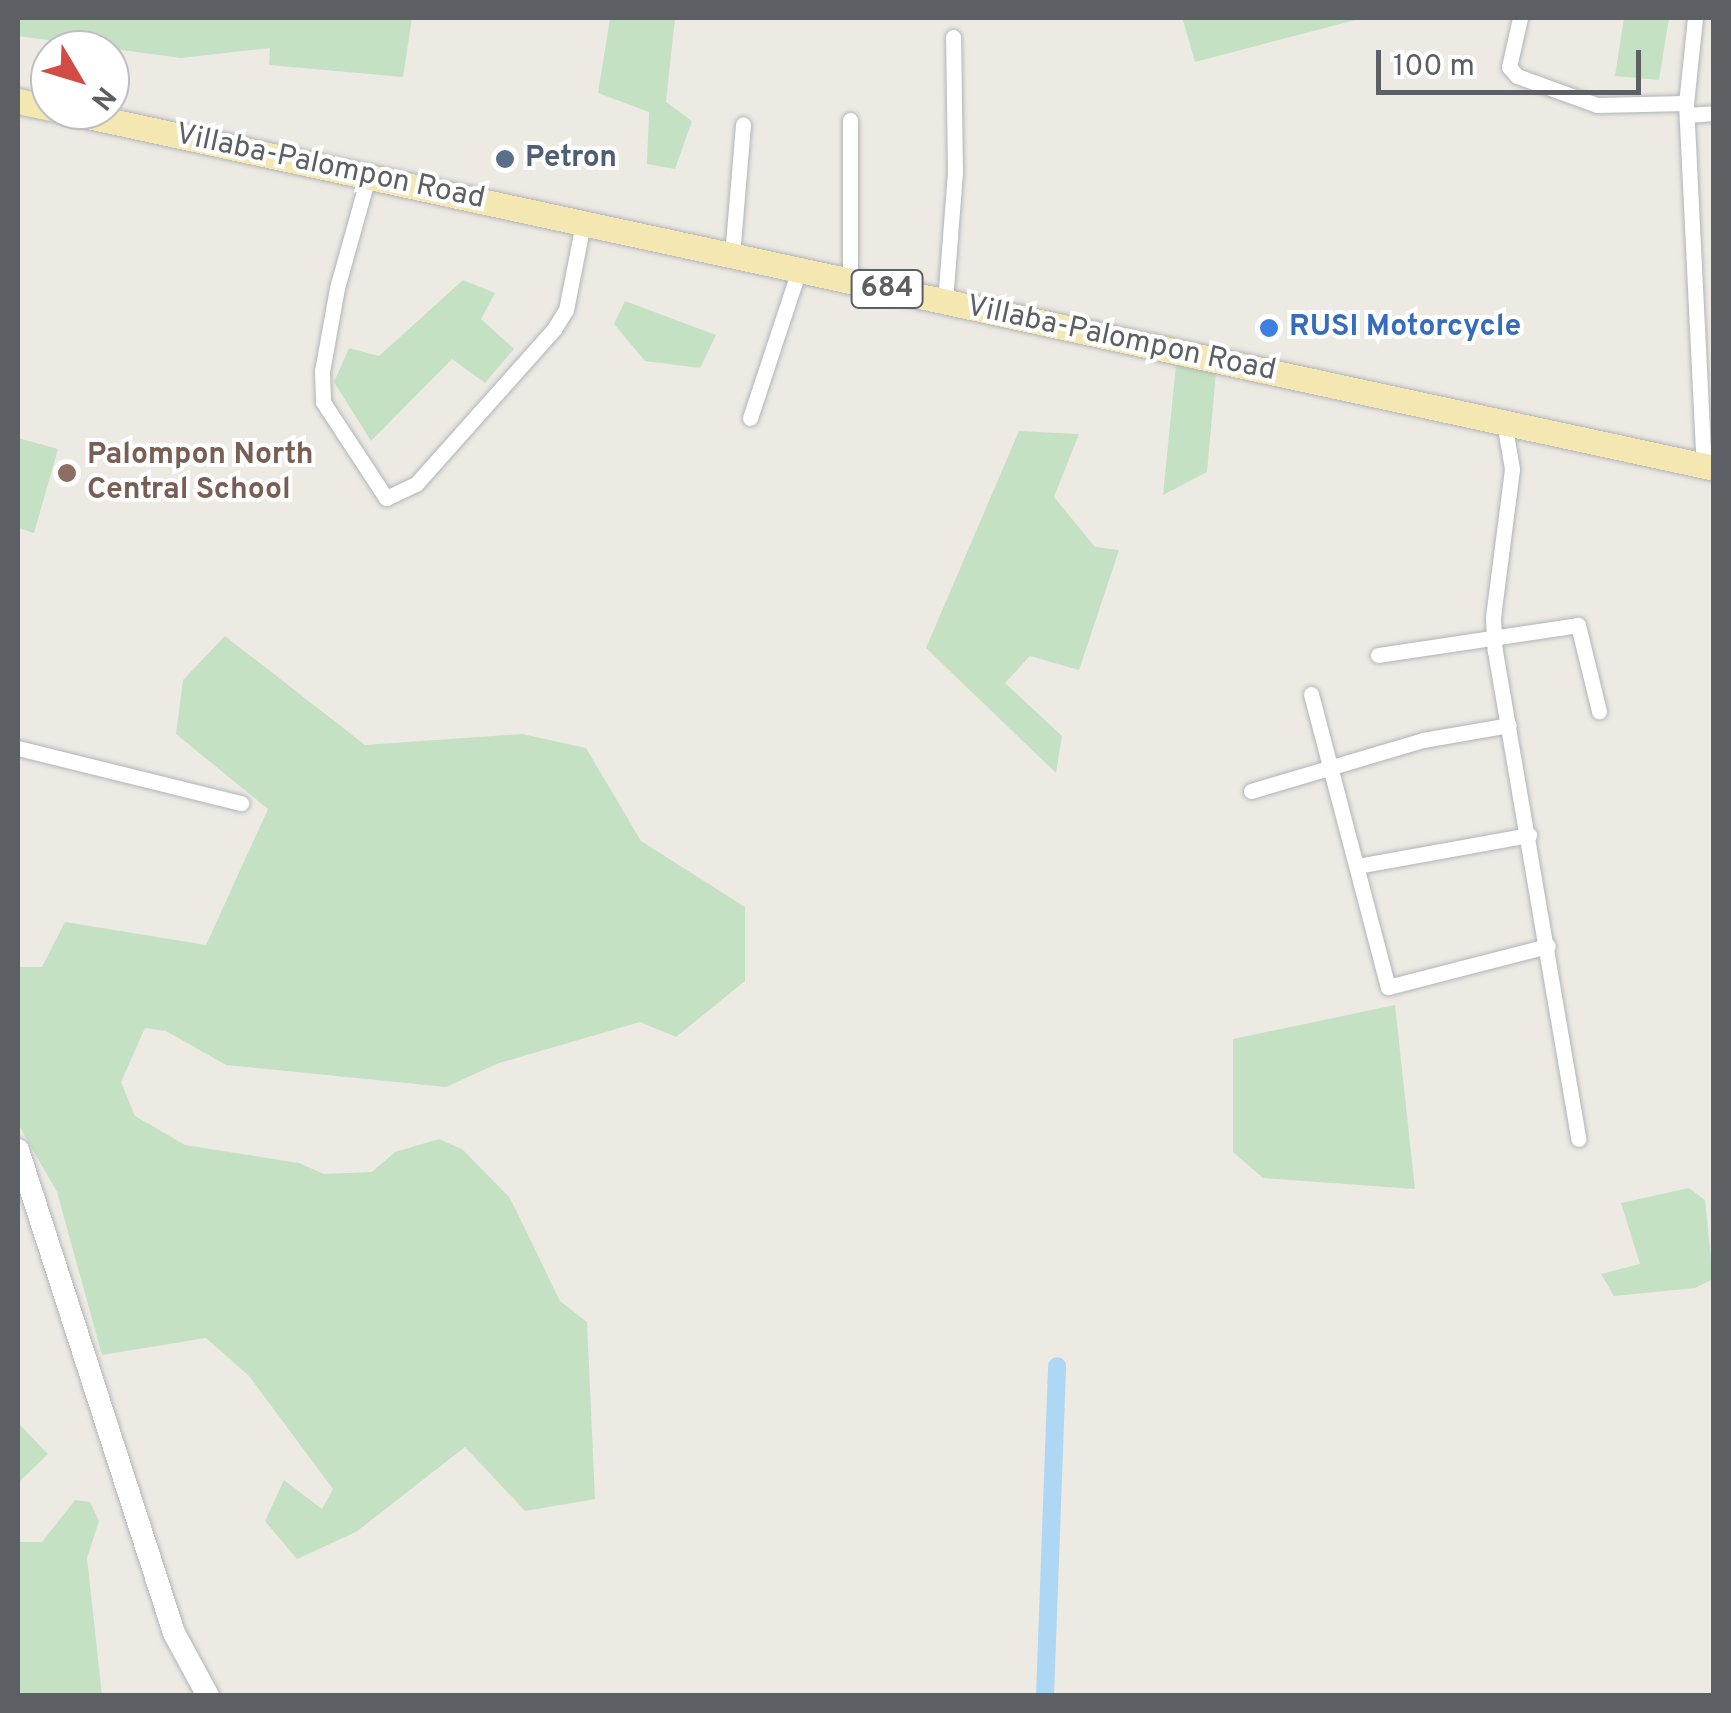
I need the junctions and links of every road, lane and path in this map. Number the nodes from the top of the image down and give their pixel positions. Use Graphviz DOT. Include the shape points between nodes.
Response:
graph roads {
  1 [pos="1520,18"];
  2 [pos="1695,18"];
  3 [pos="953,36"];
  4 [pos="1686,109"];
  5 [pos="1714,113"];
  6 [pos="850,120"];
  7 [pos="743,124"];
  8 [pos="130,125"];
  9 [pos="368,177"];
  10 [pos="582,223"];
  11 [pos="732,256"];
  12 [pos="800,270"];
  13 [pos="850,281"];
  14 [pos="944,302"];
  15 [pos="750,418"];
  16 [pos="1504,422"];
  17 [pos="1709,467"];
  18 [pos="1494,636"];
  19 [pos="1378,654"];
  20 [pos="1311,694"];
  21 [pos="1599,711"];
  22 [pos="1509,726"];
  23 [pos="18,748"];
  24 [pos="1330,765"];
  25 [pos="1251,791"];
  26 [pos="241,803"];
  27 [pos="1528,835"];
  28 [pos="1357,866"];
  29 [pos="1548,946"];
  30 [pos="1578,1139"];
  31 [pos="18,1150"];
  32 [pos="208,1696"];
  1 -- 4 [label="street" via="1509,66 1516,76 1597,105"];
  2 -- 4 [label="street"];
  3 -- 14 [label="street" via="955,174"];
  4 -- 5 [label="street"];
  4 -- 17 [label="street"];
  6 -- 13 [label="street"];
  7 -- 11 [label="street"];
  8 -- 9 [label="main road, Villaba-Palompon Road / 684"];
  9 -- 10 [label="main road, Villaba-Palompon Road / 684"];
  9 -- 10 [label="street" via="337,288 323,402 386,498 416,484 554,329 566,310"];
  10 -- 11 [label="main road, Villaba-Palompon Road / 684"];
  11 -- 12 [label="main road, Villaba-Palompon Road / 684"];
  12 -- 13 [label="main road, Villaba-Palompon Road / 684"];
  12 -- 15 [label="street"];
  13 -- 14 [label="main road, Villaba-Palompon Road / 684"];
  14 -- 16 [label="main road, Villaba-Palompon Road / 684"];
  16 -- 17 [label="main road, Villaba-Palompon Road / 684"];
  16 -- 18 [label="street" via="1512,469"];
  18 -- 19 [label="street"];
  18 -- 21 [label="street" via="1578,626"];
  18 -- 22 [label="street"];
  20 -- 24 [label="street"];
  22 -- 24 [label="street"];
  22 -- 27 [label="street"];
  23 -- 26 [label="street"];
  24 -- 25 [label="street"];
  24 -- 28 [label="street"];
  27 -- 28 [label="street"];
  27 -- 29 [label="street"];
  28 -- 29 [label="street" via="1388,986"];
  29 -- 30 [label="street"];
  31 -- 32 [label="main road" via="174,1633"];
}
